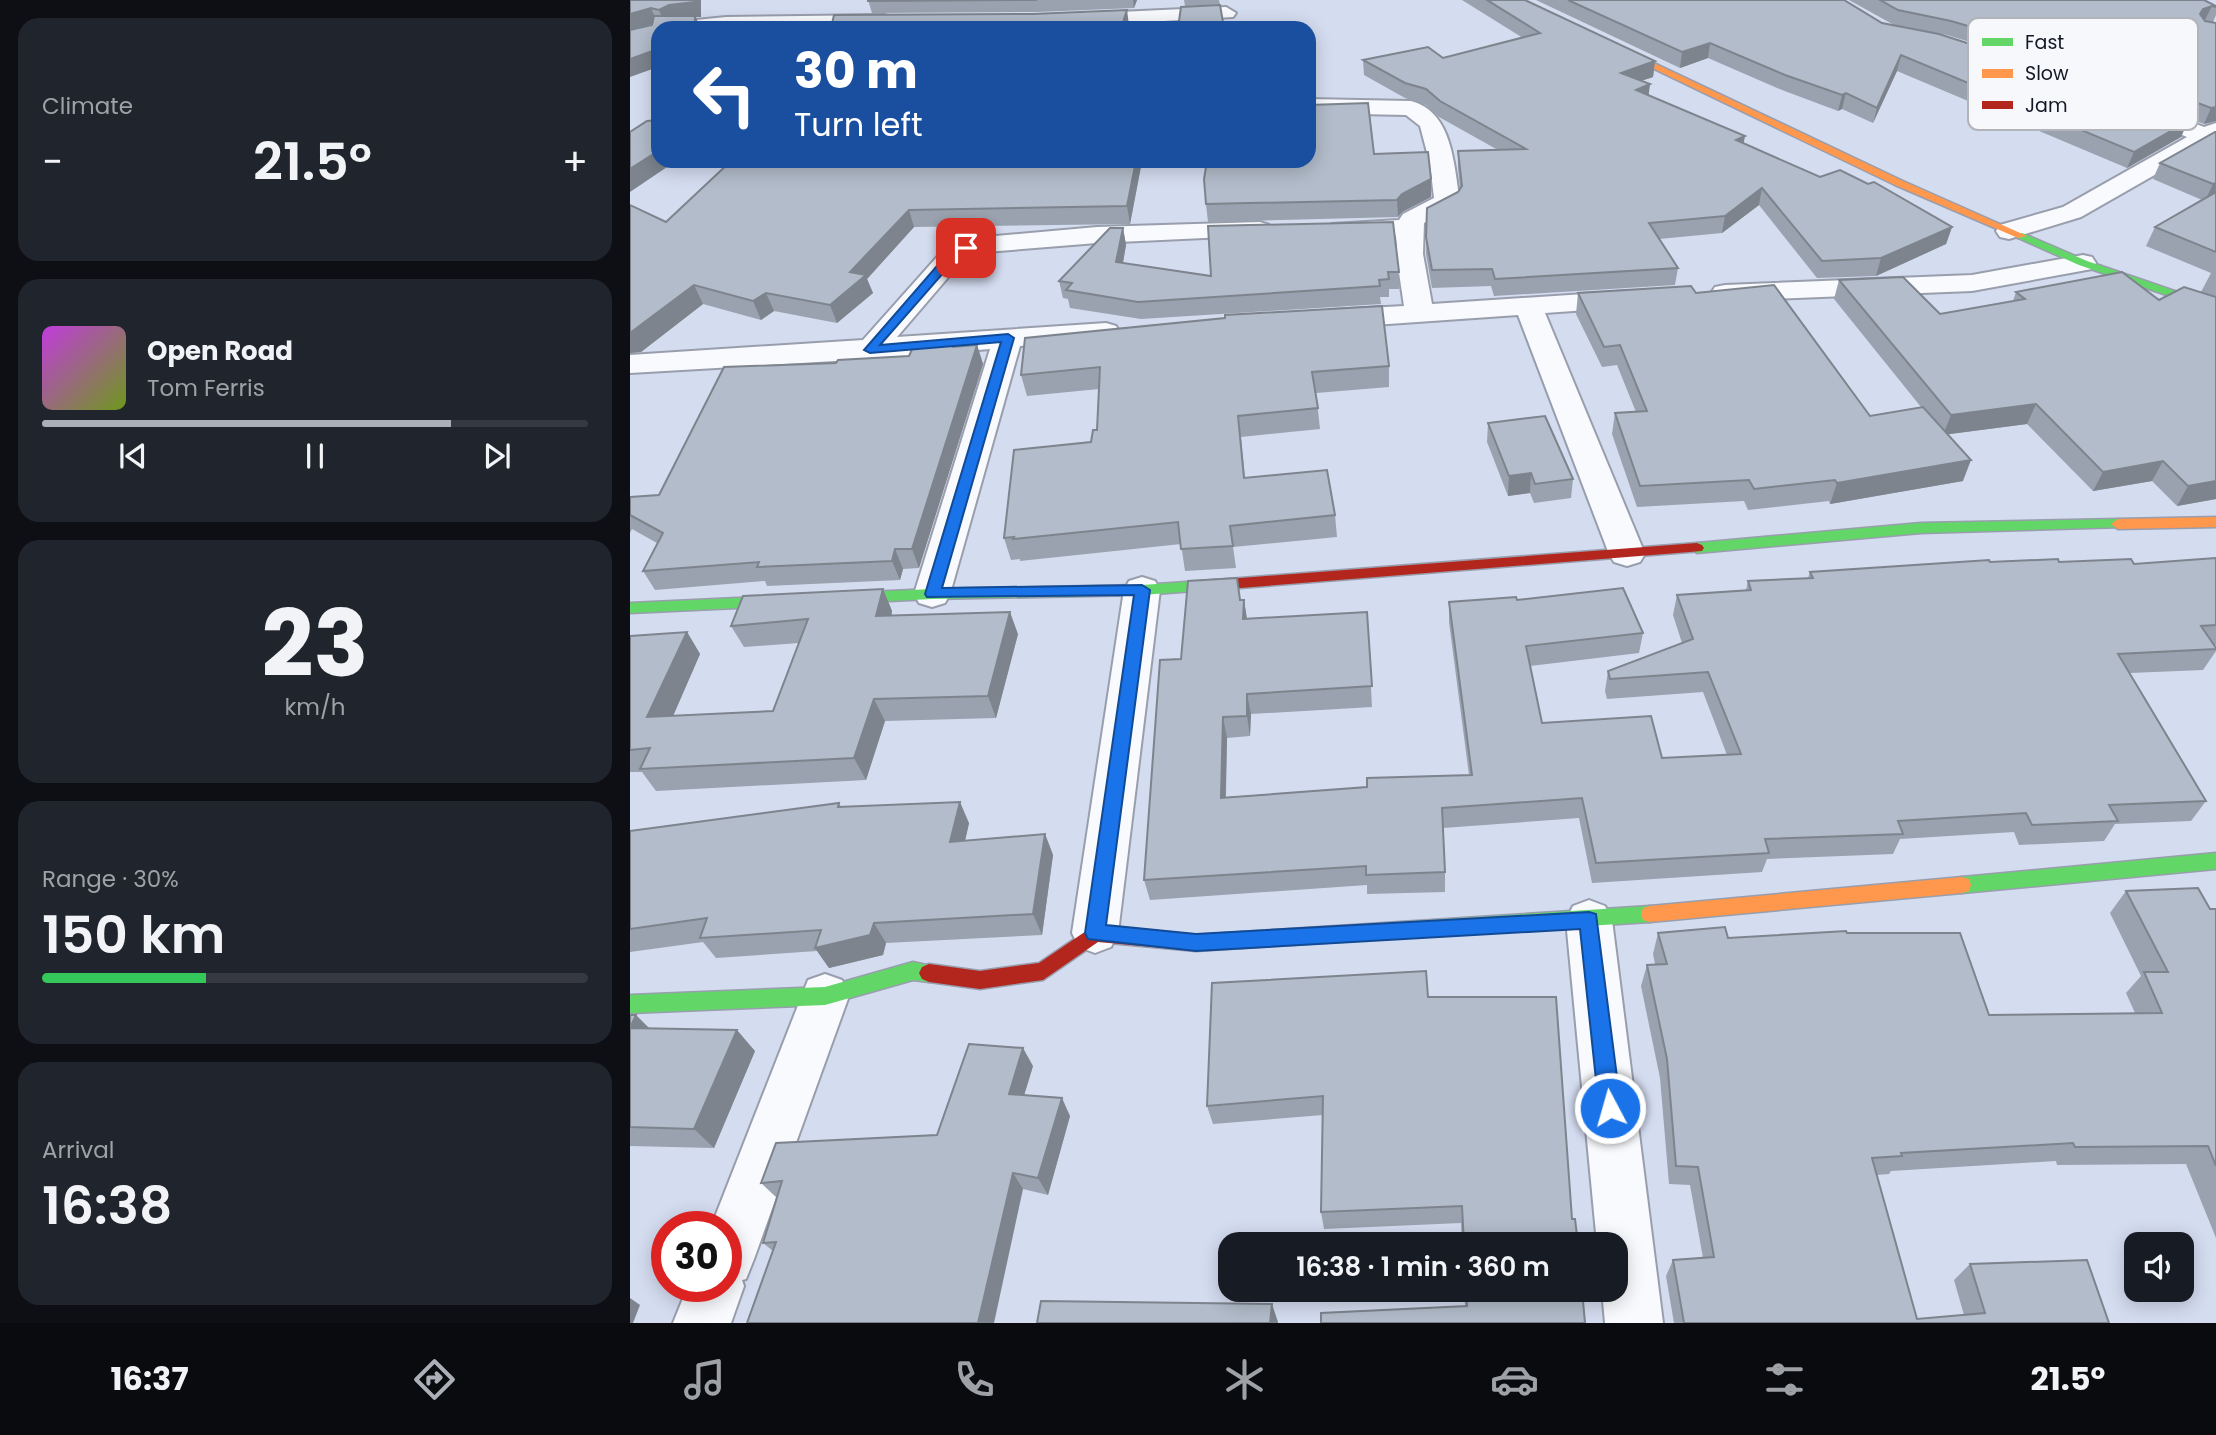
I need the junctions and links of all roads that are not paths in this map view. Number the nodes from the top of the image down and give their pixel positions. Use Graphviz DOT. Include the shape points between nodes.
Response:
graph roads {
  1 [pos="1515,0"];
  2 [pos="1226,13"];
  3 [pos="1064,20"];
  4 [pos="1316,106"];
  5 [pos="2212,135"];
  6 [pos="1410,228"];
  7 [pos="2009,230"];
  8 [pos="2083,263"];
  9 [pos="1695,295"];
  10 [pos="1654,297"];
  11 [pos="1528,305"];
  12 [pos="2216,309"];
  13 [pos="1420,314"];
  14 [pos="1311,320"];
  15 [pos="1134,330"];
  16 [pos="1008,338"];
  17 [pos="870,350"];
  18 [pos="630,364"];
  19 [pos="2216,523"];
  20 [pos="1627,554"];
  21 [pos="1142,590"];
  22 [pos="932,594"];
  23 [pos="630,608"];
  24 [pos="2216,861"];
  25 [pos="1589,920"];
  26 [pos="1095,933"];
  27 [pos="825,996"];
  28 [pos="630,1004"];
  29 [pos="742,1216"];
  30 [pos="710,1302"];
  31 [pos="702,1323"];
  32 [pos="1634,1323"];
  1 -- 7 [label="street" via="1862,166"];
  2 -- 3 [label="street"];
  4 -- 6 [label="street" via="1411,107 1431,123 1443,164 1447,201 1412,219"];
  5 -- 7 [label="street" via="2072,212"];
  6 -- 13 [label="street"];
  6 -- 17 [label="street" via="1097,235 982,244 954,254"];
  7 -- 8 [label="street"];
  8 -- 9 [label="street" via="1972,283"];
  8 -- 12 [label="street"];
  10 -- 11 [label="street"];
  11 -- 13 [label="street"];
  11 -- 20 [label="street"];
  13 -- 14 [label="street"];
  15 -- 16 [label="street"];
  16 -- 17 [label="street"];
  16 -- 22 [label="street"];
  17 -- 18 [label="street"];
  19 -- 20 [label="street" via="1921,528"];
  20 -- 21 [label="street"];
  21 -- 22 [label="street"];
  21 -- 26 [label="street"];
  22 -- 23 [label="street"];
  24 -- 25 [label="street"];
  25 -- 26 [label="street" via="1196,943"];
  25 -- 32 [label="street"];
  26 -- 27 [label="street" via="1043,971 980,980 913,971"];
  27 -- 28 [label="street"];
  27 -- 29 [label="street"];
  30 -- 31 [label="street"];
}
